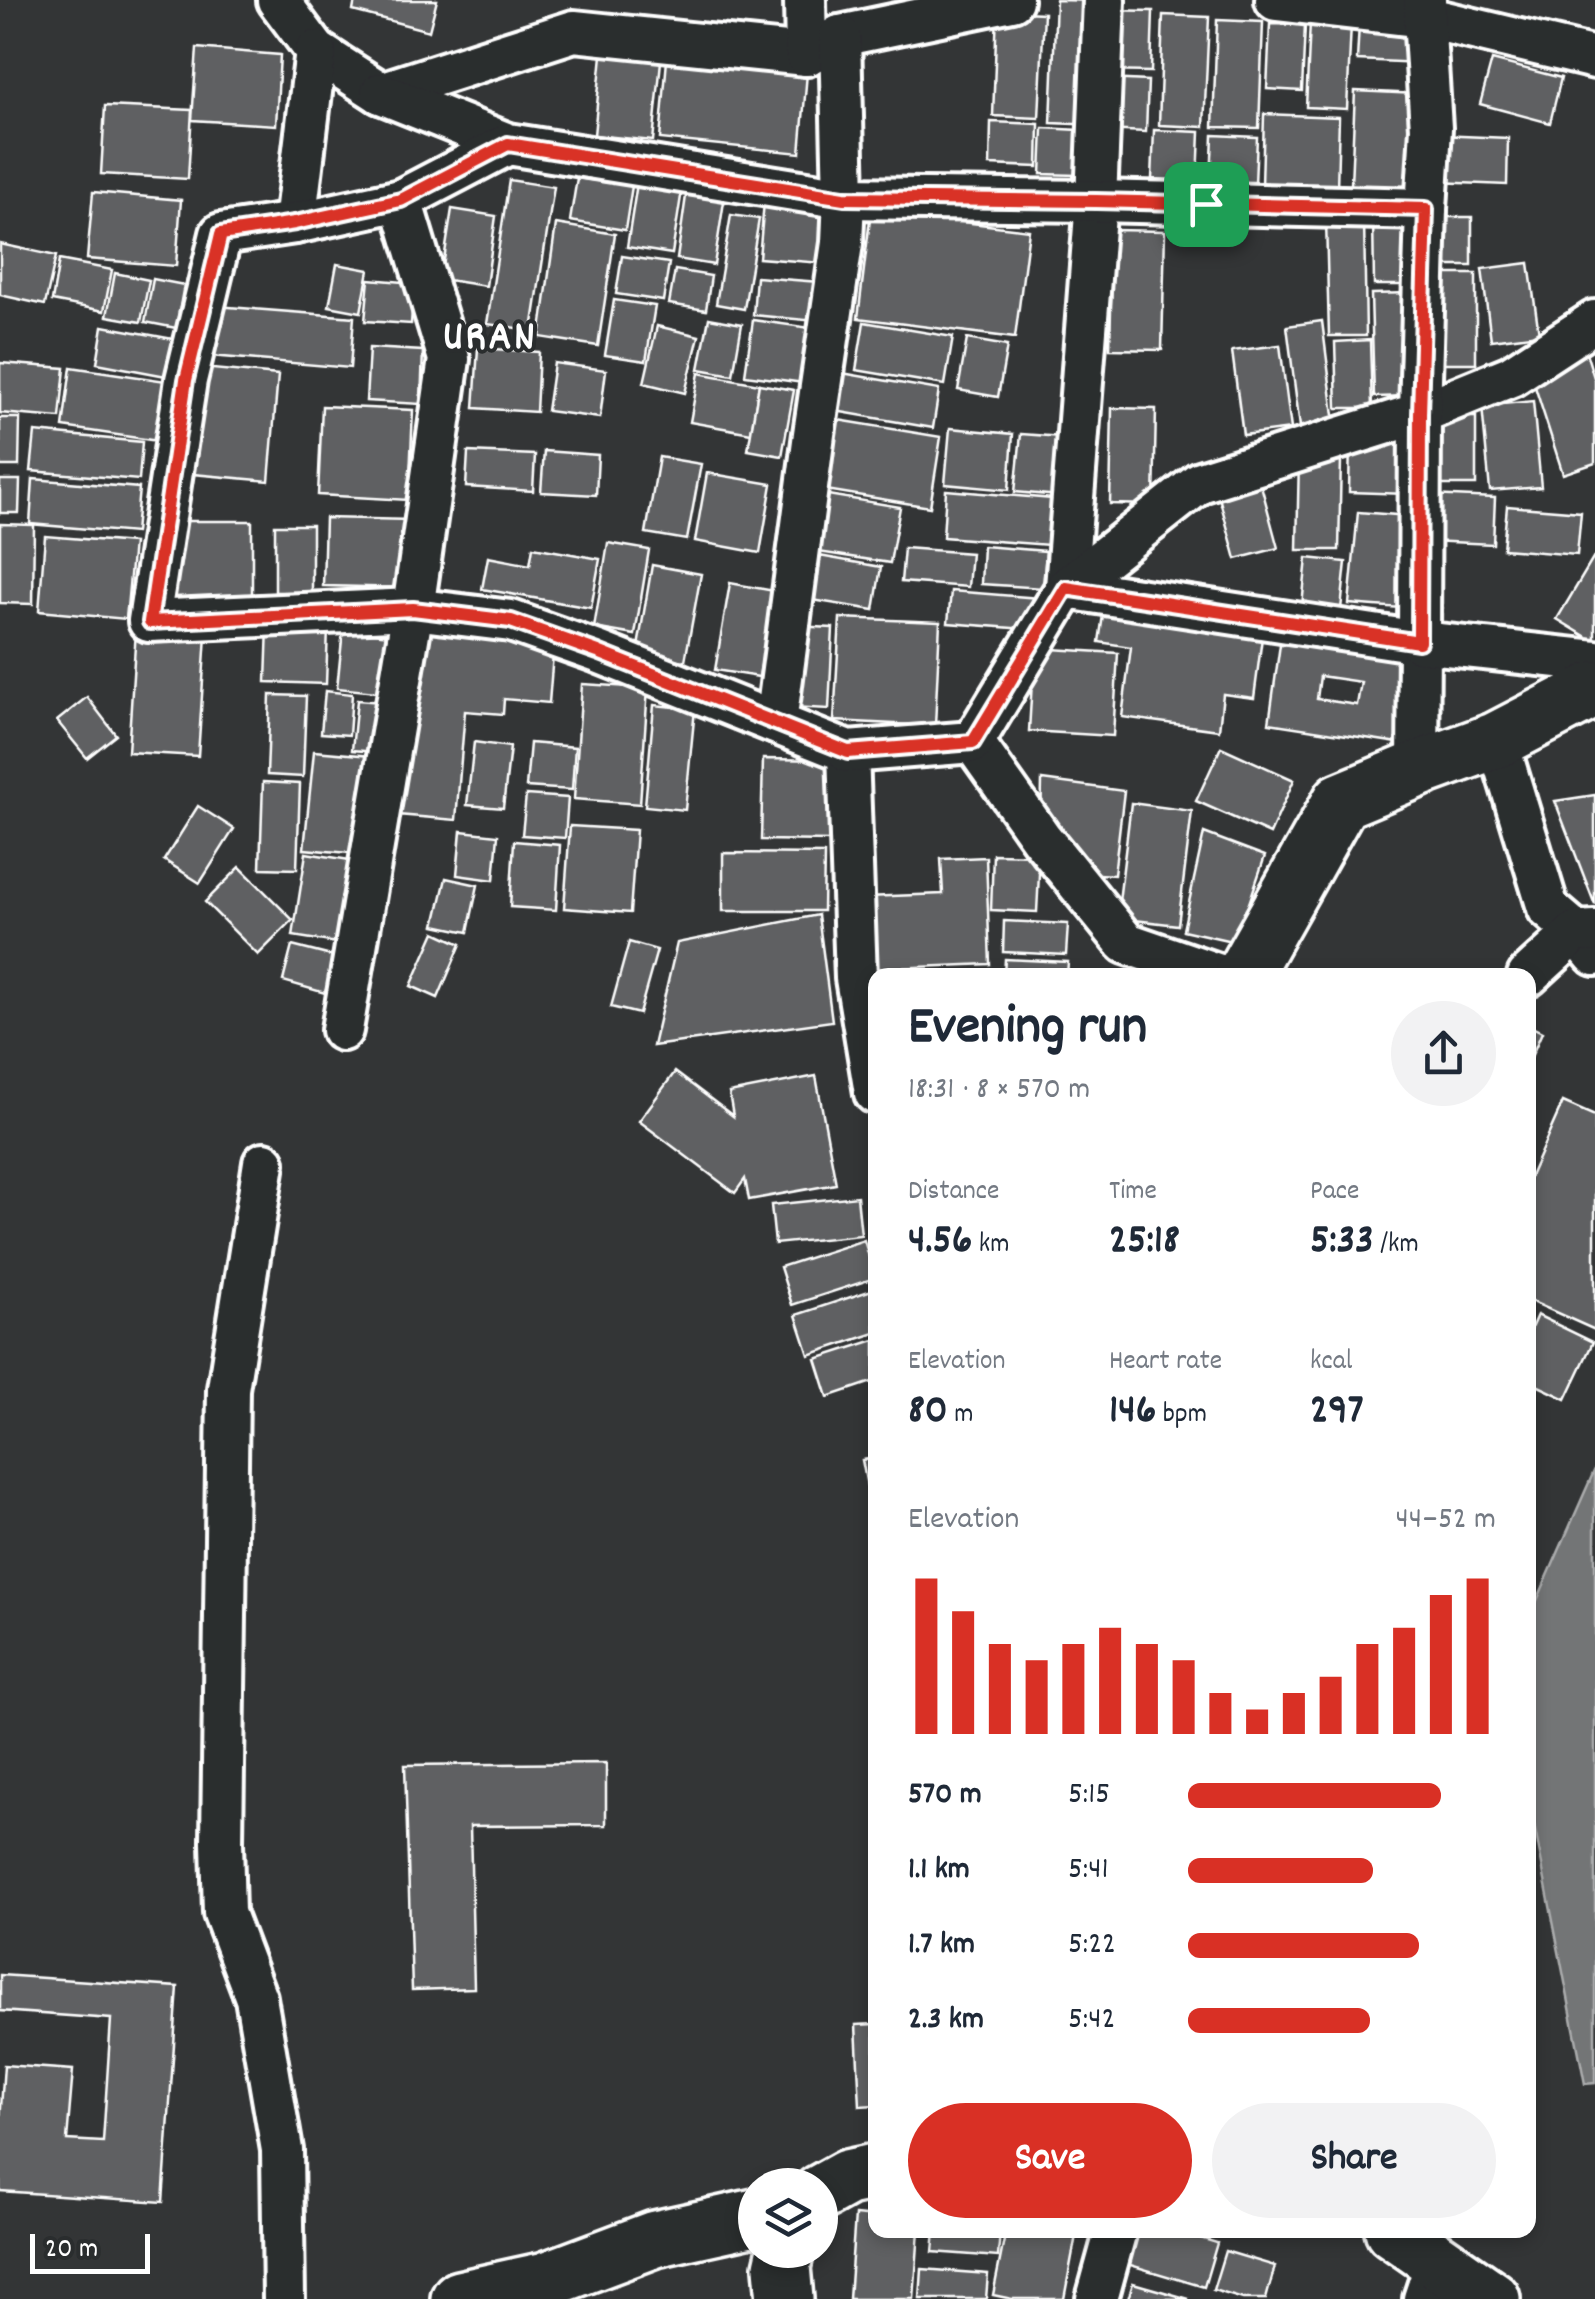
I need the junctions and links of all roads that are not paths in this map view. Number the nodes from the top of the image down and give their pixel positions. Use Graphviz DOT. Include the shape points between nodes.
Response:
graph roads {
  1 [pos="278,0"];
  2 [pos="805,0"];
  3 [pos="1012,0"];
  4 [pos="1104,0"];
  5 [pos="1276,0"];
  6 [pos="1424,8"];
  7 [pos="823,45"];
  8 [pos="316,51"];
  9 [pos="1595,58"];
  10 [pos="381,94"];
  11 [pos="508,144"];
  12 [pos="844,198"];
  13 [pos="401,200"];
  14 [pos="1096,201"];
  15 [pos="1426,209"];
  16 [pos="295,223"];
  17 [pos="1595,321"];
  18 [pos="1420,414"];
  19 [pos="1066,588"];
  20 [pos="413,609"];
  21 [pos="1419,642"];
  22 [pos="1595,660"];
  23 [pos="1595,689"];
  24 [pos="776,723"];
  25 [pos="1497,740"];
  26 [pos="973,742"];
  27 [pos="848,752"];
  28 [pos="1418,769"];
  29 [pos="1589,939"];
  30 [pos="1199,968"];
  31 [pos="1247,968"];
  32 [pos="1536,971"];
  33 [pos="342,1030"];
  34 [pos="868,1051"];
  35 [pos="264,1163"];
  36 [pos="868,2174"];
  37 [pos="838,2183"];
  38 [pos="738,2222"];
  39 [pos="1114,2238"];
  40 [pos="1399,2238"];
  41 [pos="782,2268"];
  42 [pos="1430,2280"];
  43 [pos="284,2299"];
  44 [pos="459,2299"];
  45 [pos="785,2299"];
  46 [pos="1098,2299"];
  47 [pos="1492,2299"];
  1 -- 8 [label="street"];
  2 -- 7 [label="street"];
  3 -- 7 [label="street"];
  4 -- 14 [label="street"];
  5 -- 6 [label="street"];
  6 -- 9 [label="street"];
  6 -- 15 [label="street" via="1431,128"];
  7 -- 10 [label="street" via="574,30"];
  7 -- 12 [label="street"];
  8 -- 10 [label="street"];
  8 -- 16 [label="street"];
  10 -- 11 [label="street"];
  11 -- 12 [label="street"];
  11 -- 13 [label="street"];
  12 -- 14 [label="street"];
  12 -- 24 [label="street"];
  13 -- 16 [label="street"];
  13 -- 20 [label="street" via="450,359"];
  14 -- 15 [label="street"];
  14 -- 19 [label="street"];
  15 -- 18 [label="street"];
  16 -- 20 [label="street" via="221,234 186,380 150,622"];
  17 -- 18 [label="street" via="1511,376"];
  18 -- 19 [label="street" via="1200,482"];
  18 -- 21 [label="street"];
  19 -- 21 [label="street"];
  19 -- 26 [label="street"];
  20 -- 24 [label="street" via="511,621"];
  20 -- 33 [label="street"];
  21 -- 22 [label="street"];
  21 -- 28 [label="street"];
  23 -- 25 [label="street"];
  24 -- 27 [label="street"];
  25 -- 28 [label="street"];
  25 -- 29 [label="street" via="1548,908"];
  26 -- 27 [label="street"];
  26 -- 30 [label="street" via="1126,942"];
  27 -- 34 [label="street" via="856,978"];
  28 -- 31 [label="street" via="1341,801"];
  29 -- 32 [label="street"];
  35 -- 43 [label="street" via="228,1389 222,1860 224,1912 256,1998 282,2150"];
  36 -- 37 [label="street"];
  38 -- 44 [label="street" via="655,2239 546,2280"];
  39 -- 46 [label="street"];
  40 -- 42 [label="street"];
  41 -- 45 [label="street"];
  42 -- 47 [label="street"];
}
